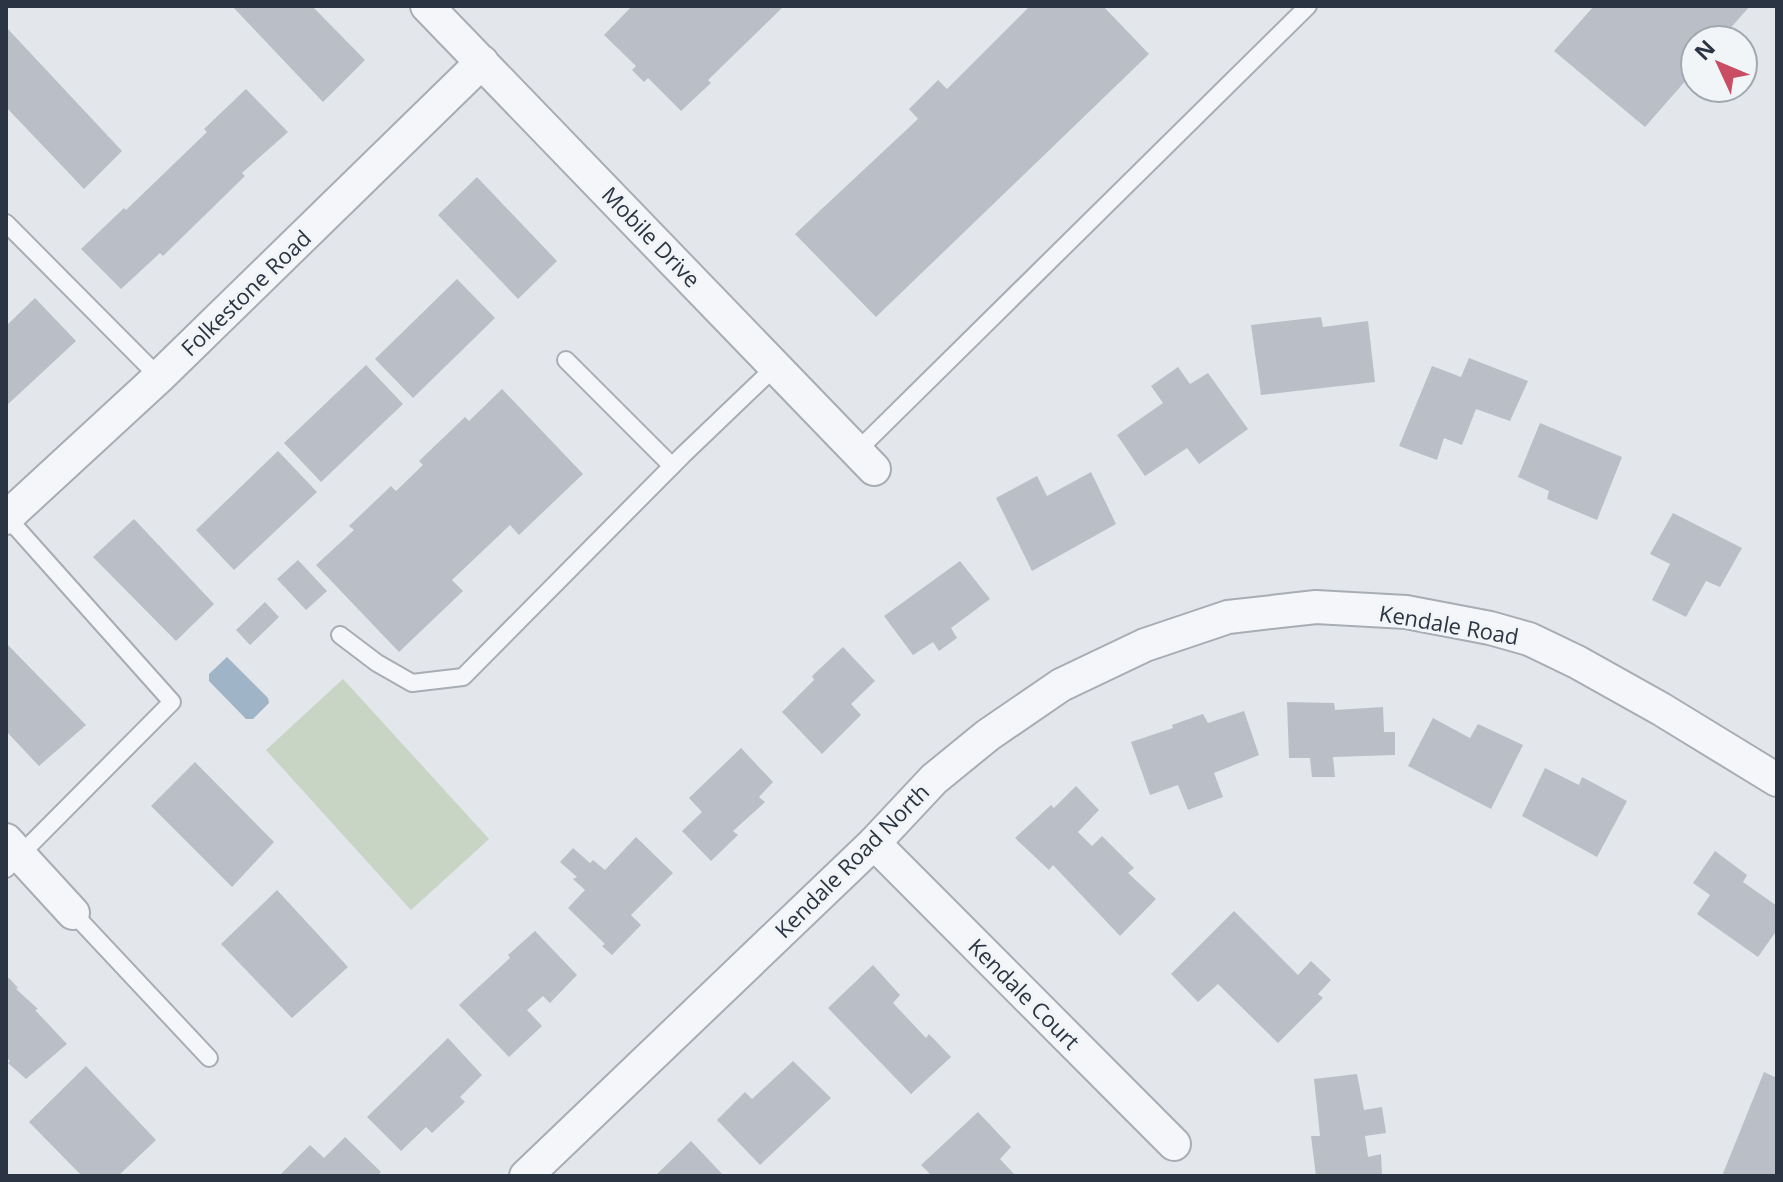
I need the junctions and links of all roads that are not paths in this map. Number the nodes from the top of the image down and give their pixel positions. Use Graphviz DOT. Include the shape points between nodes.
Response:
graph roads {
  1 [pos="1308,6"];
  2 [pos="432,8"];
  3 [pos="482,62"];
  4 [pos="6,223"];
  5 [pos="566,360"];
  6 [pos="776,366"];
  7 [pos="159,377"];
  8 [pos="865,460"];
  9 [pos="672,466"];
  10 [pos="7,517"];
  11 [pos="1228,617"];
  12 [pos="340,635"];
  13 [pos="1777,780"];
  14 [pos="874,843"];
  15 [pos="11,855"];
  16 [pos="73,913"];
  17 [pos="209,1058"];
  18 [pos="1174,1144"];
  19 [pos="526,1176"];
  1 -- 8 [label="lane"];
  2 -- 3 [label="street, Mobile Drive"];
  3 -- 6 [label="street, Mobile Drive"];
  3 -- 7 [label="street, Folkestone Road"];
  4 -- 7 [label="lane"];
  5 -- 9 [label="lane"];
  6 -- 8 [label="street, Mobile Drive"];
  6 -- 9 [label="lane"];
  7 -- 10 [label="street, Folkestone Road"];
  9 -- 12 [label="lane" via="463,677 412,683"];
  10 -- 15 [label="lane" via="172,702"];
  11 -- 13 [label="street, Kendale Road" via="1316,607 1406,612 1529,639 1661,709"];
  11 -- 14 [label="street, Kendale Road North" via="1145,645 1061,685 934,779"];
  14 -- 18 [label="street, Kendale Court"];
  14 -- 19 [label="street, Kendale Road North"];
  15 -- 16 [label="street"];
  16 -- 17 [label="lane"];
}
